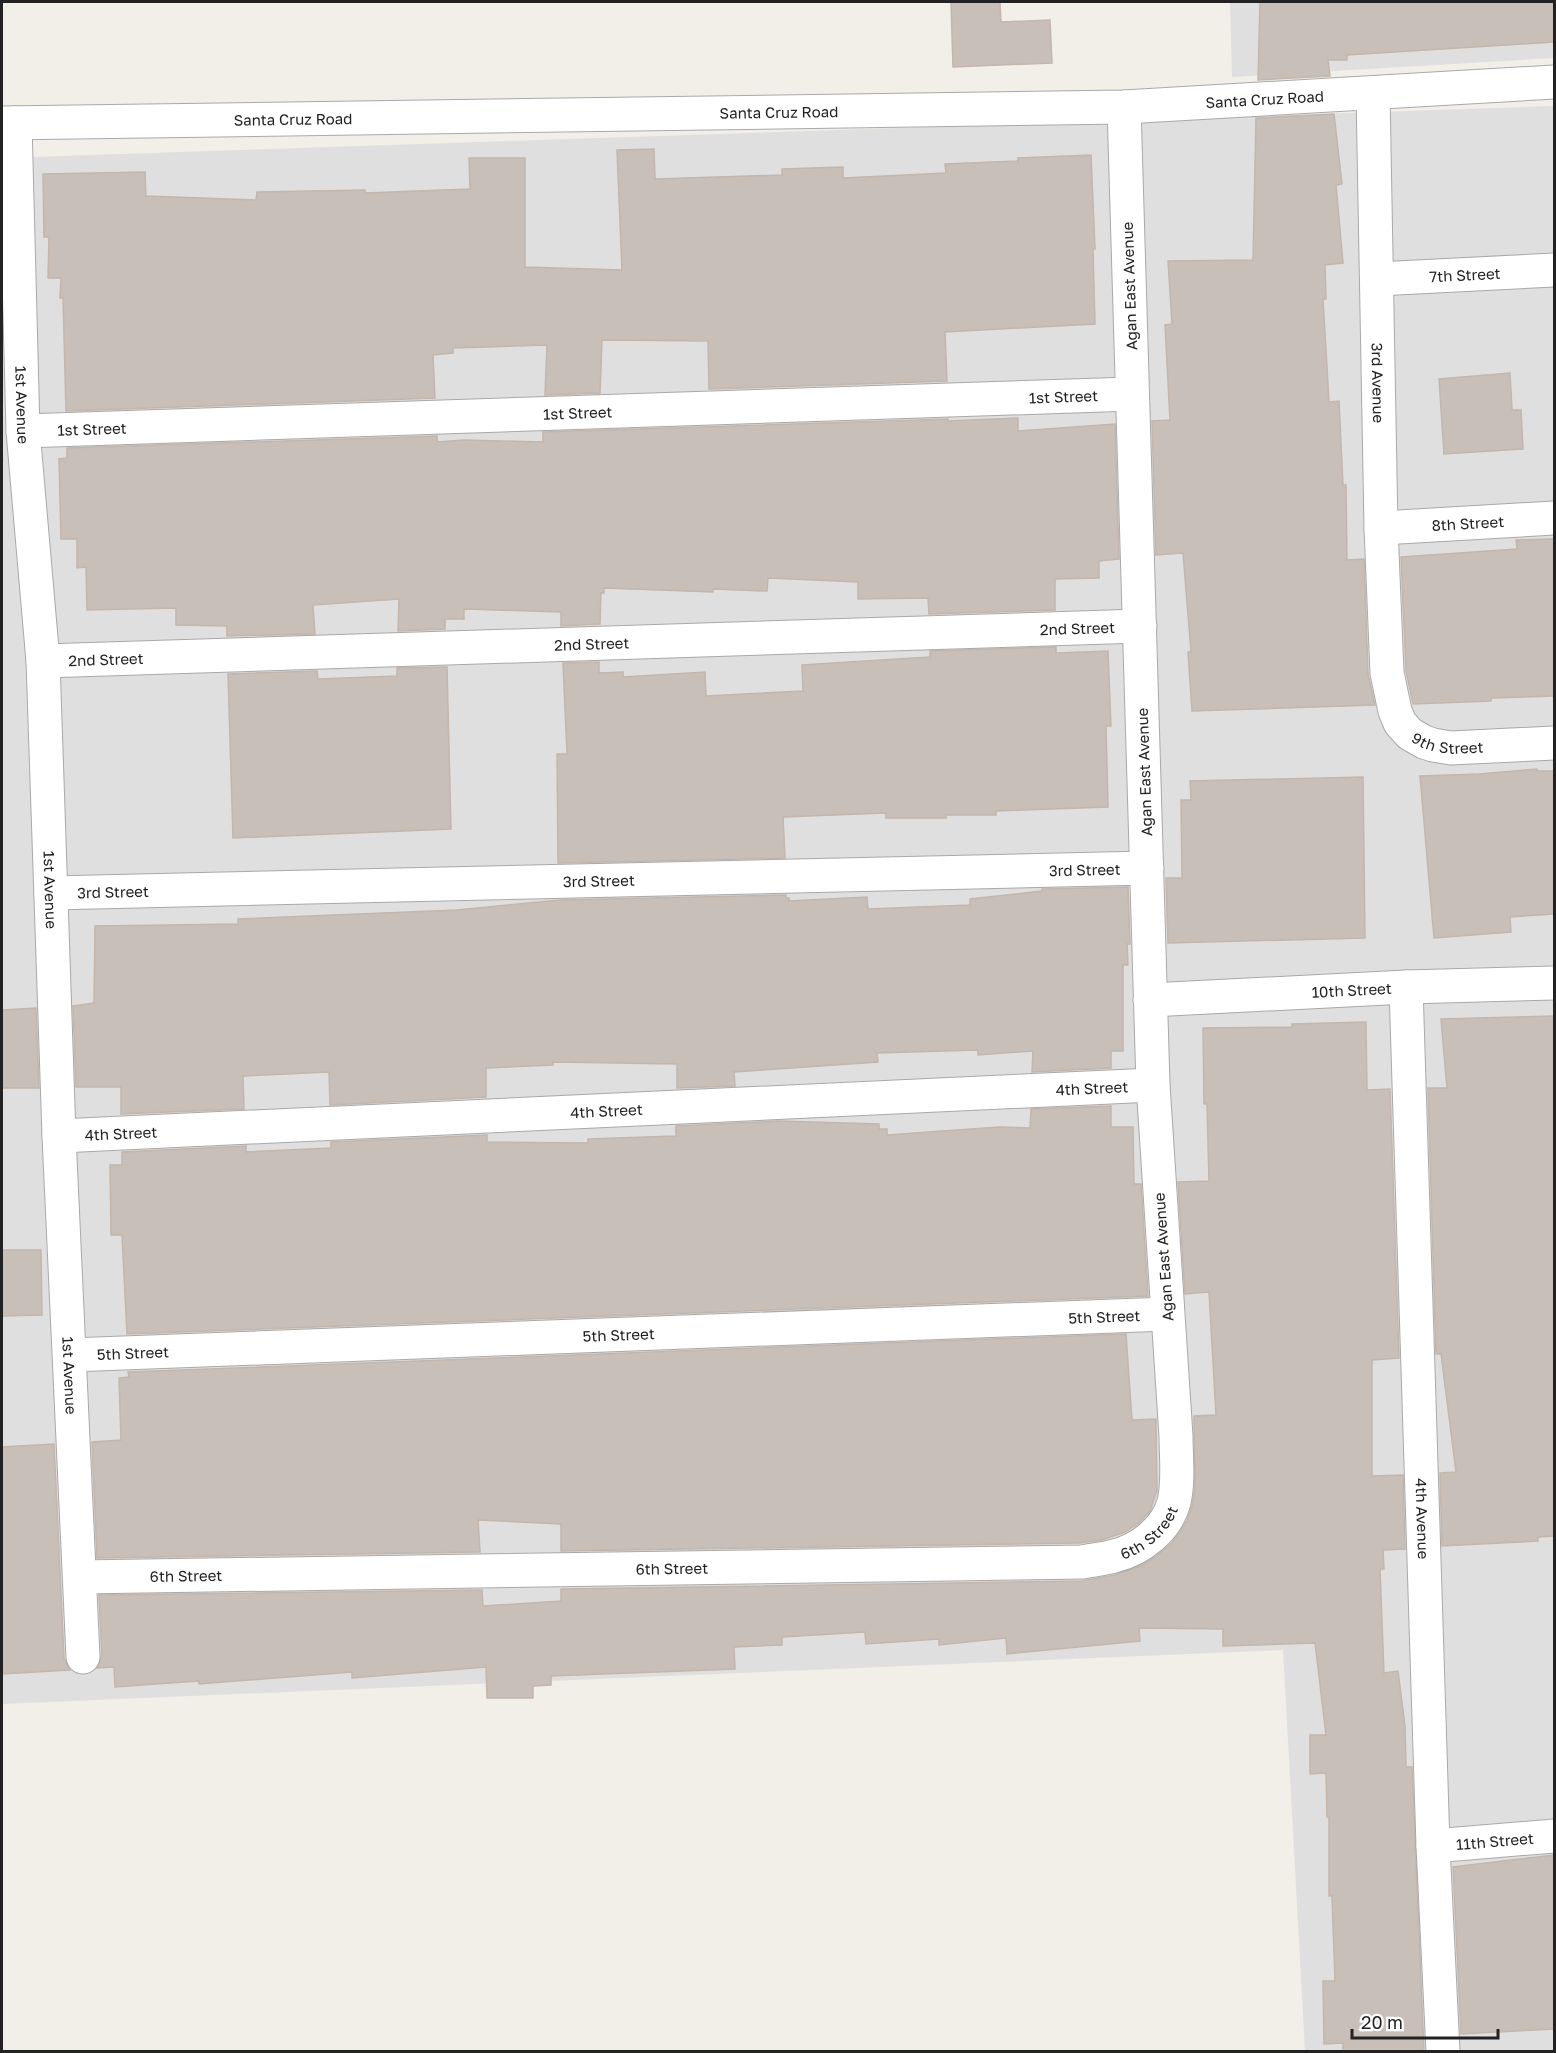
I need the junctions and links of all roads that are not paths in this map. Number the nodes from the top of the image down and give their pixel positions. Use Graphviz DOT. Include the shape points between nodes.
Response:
graph roads {
  1 [pos="1554,82"];
  2 [pos="1373,93"];
  3 [pos="1124,107"];
  4 [pos="8,123"];
  5 [pos="1554,270"];
  6 [pos="1377,279"];
  7 [pos="1132,394"];
  8 [pos="23,431"];
  9 [pos="1554,518"];
  10 [pos="1381,528"];
  11 [pos="1140,626"];
  12 [pos="43,661"];
  13 [pos="1387,673"];
  14 [pos="1554,743"];
  15 [pos="1147,868"];
  16 [pos="51,893"];
  17 [pos="1554,983"];
  18 [pos="1406,987"];
  19 [pos="1150,1000"];
  20 [pos="1153,1085"];
  21 [pos="59,1136"];
  22 [pos="1167,1314"];
  23 [pos="70,1355"];
  24 [pos="1176,1436"];
  25 [pos="80,1577"];
  26 [pos="83,1657"];
  27 [pos="1554,1836"];
  28 [pos="1433,1846"];
  29 [pos="1443,2052"];
  1 -- 2 [label="street, Santa Cruz Road"];
  2 -- 3 [label="street, Santa Cruz Road"];
  2 -- 6 [label="street, 3rd Avenue"];
  3 -- 4 [label="street, Santa Cruz Road"];
  3 -- 7 [label="street, Agan East Avenue"];
  4 -- 8 [label="street, 1st Avenue"];
  5 -- 6 [label="street, 7th Street"];
  6 -- 10 [label="street, 3rd Avenue"];
  7 -- 8 [label="street, 1st Street"];
  7 -- 11 [label="street, Agan East Avenue"];
  8 -- 12 [label="street, 1st Avenue"];
  9 -- 10 [label="street, 8th Street"];
  10 -- 13 [label="street, 3rd Avenue"];
  11 -- 12 [label="street, 2nd Street"];
  11 -- 15 [label="street, Agan East Avenue"];
  12 -- 16 [label="street, 1st Avenue"];
  13 -- 14 [label="street, 9th Street" via="1400,723 1424,742 1451,748"];
  15 -- 16 [label="street, 3rd Street"];
  15 -- 19 [label="street, Agan East Avenue"];
  16 -- 21 [label="street, 1st Avenue"];
  17 -- 18 [label="street, 10th Street"];
  18 -- 19 [label="street, 10th Street"];
  18 -- 28 [label="street, 4th Avenue"];
  19 -- 20 [label="street, Agan East Avenue"];
  20 -- 21 [label="street, 4th Street"];
  20 -- 22 [label="street, Agan East Avenue"];
  21 -- 23 [label="street, 1st Avenue"];
  22 -- 23 [label="street, 5th Street"];
  22 -- 24 [label="street, Agan East Avenue"];
  23 -- 25 [label="street, 1st Avenue"];
  24 -- 25 [label="street, 6th Street" via="1174,1502 1165,1521 1140,1546 1082,1562"];
  25 -- 26 [label="street, 1st Avenue"];
  27 -- 28 [label="street, 11th Street"];
  28 -- 29 [label="street, 4th Avenue"];
}
